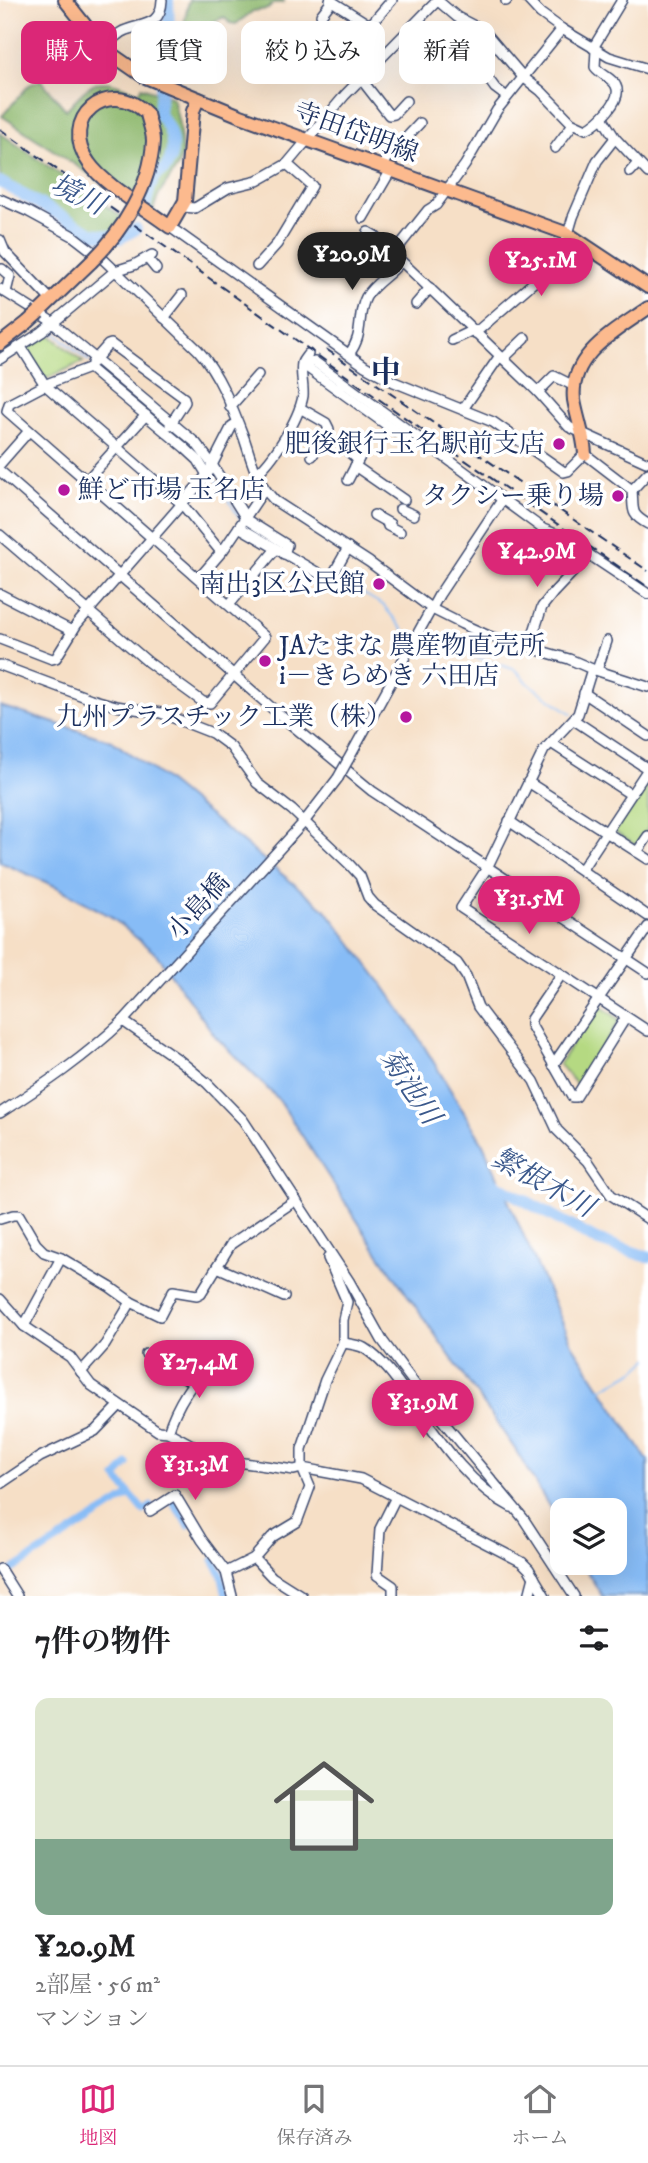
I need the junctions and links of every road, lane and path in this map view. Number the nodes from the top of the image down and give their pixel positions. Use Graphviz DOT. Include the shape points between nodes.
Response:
graph roads {
  1 [pos="65,0"];
  2 [pos="162,0"];
  3 [pos="392,0"];
  4 [pos="438,0"];
  5 [pos="528,0"];
  6 [pos="622,0"];
  7 [pos="333,1"];
  8 [pos="321,15"];
  9 [pos="82,21"];
  10 [pos="562,29"];
  11 [pos="117,38"];
  12 [pos="594,49"];
  13 [pos="385,54"];
  14 [pos="117,59"];
  15 [pos="648,69"];
  16 [pos="523,77"];
  17 [pos="357,84"];
  18 [pos="365,84"];
  19 [pos="492,84"];
  20 [pos="507,97"];
  21 [pos="198,100"];
  22 [pos="406,101"];
  23 [pos="603,119"];
  24 [pos="419,123"];
  25 [pos="573,124"];
  26 [pos="615,138"];
  27 [pos="308,140"];
  28 [pos="555,148"];
  29 [pos="638,163"];
  30 [pos="287,164"];
  31 [pos="387,168"];
  32 [pos="630,172"];
  33 [pos="648,173"];
  34 [pos="447,190"];
  35 [pos="0,200"];
  36 [pos="183,207"];
  37 [pos="363,218"];
  38 [pos="170,227"];
  39 [pos="368,232"];
  40 [pos="568,234"];
  41 [pos="0,240"];
  42 [pos="393,254"];
  43 [pos="401,261"];
  44 [pos="257,266"];
  45 [pos="156,268"];
  46 [pos="2,269"];
  47 [pos="115,271"];
  48 [pos="648,287"];
  49 [pos="430,288"];
  50 [pos="2,291"];
  51 [pos="182,295"];
  52 [pos="51,300"];
  53 [pos="416,304"];
  54 [pos="648,308"];
  55 [pos="164,318"];
  56 [pos="52,324"];
  57 [pos="474,332"];
  58 [pos="525,338"];
  59 [pos="452,340"];
  60 [pos="0,344"];
  61 [pos="22,347"];
  62 [pos="308,354"];
  63 [pos="349,354"];
  64 [pos="501,358"];
  65 [pos="0,359"];
  66 [pos="301,363"];
  67 [pos="92,364"];
  68 [pos="258,375"];
  69 [pos="45,385"];
  70 [pos="575,386"];
  71 [pos="538,392"];
  72 [pos="230,407"];
  73 [pos="300,408"];
  74 [pos="463,409"];
  75 [pos="146,415"];
  76 [pos="237,423"];
  77 [pos="168,427"];
  78 [pos="29,431"];
  79 [pos="395,431"];
  80 [pos="581,432"];
  81 [pos="115,447"];
  82 [pos="347,450"];
  83 [pos="585,454"];
  84 [pos="312,456"];
  85 [pos="358,460"];
  86 [pos="0,464"];
  87 [pos="648,465"];
  88 [pos="210,470"];
  89 [pos="0,471"];
  90 [pos="255,475"];
  91 [pos="87,480"];
  92 [pos="348,480"];
  93 [pos="264,490"];
  94 [pos="632,490"];
  95 [pos="502,500"];
  96 [pos="182,505"];
  97 [pos="374,514"];
  98 [pos="414,515"];
  99 [pos="242,522"];
  100 [pos="648,524"];
  101 [pos="400,532"];
  102 [pos="0,535"];
  103 [pos="153,538"];
  104 [pos="348,548"];
  105 [pos="283,551"];
  106 [pos="221,552"];
  107 [pos="589,555"];
  108 [pos="121,575"];
  109 [pos="199,578"];
  110 [pos="0,594"];
  111 [pos="648,594"];
  112 [pos="229,605"];
  113 [pos="432,609"];
  114 [pos="87,612"];
  115 [pos="72,631"];
  116 [pos="0,639"];
  117 [pos="607,641"];
  118 [pos="529,647"];
  119 [pos="0,665"];
  120 [pos="594,670"];
  121 [pos="235,674"];
  122 [pos="648,687"];
  123 [pos="584,693"];
  124 [pos="575,717"];
  125 [pos="648,736"];
  126 [pos="551,743"];
  127 [pos="648,769"];
  128 [pos="528,782"];
  129 [pos="630,794"];
  130 [pos="509,821"];
  131 [pos="302,824"];
  132 [pos="606,832"];
  133 [pos="648,836"];
  134 [pos="637,852"];
  135 [pos="648,859"];
  136 [pos="487,868"];
  137 [pos="582,869"];
  138 [pos="648,916"];
  139 [pos="648,927"];
  140 [pos="625,958"];
  141 [pos="648,973"];
  142 [pos="561,975"];
  143 [pos="597,998"];
  144 [pos="626,1017"];
  145 [pos="125,1018"];
  146 [pos="648,1031"];
  147 [pos="553,1065"];
  148 [pos="0,1113"];
  149 [pos="296,1200"];
  150 [pos="0,1219"];
  151 [pos="648,1219"];
  152 [pos="327,1249"];
  153 [pos="61,1258"];
  154 [pos="217,1267"];
  155 [pos="284,1297"];
  156 [pos="0,1299"];
  157 [pos="131,1303"];
  158 [pos="24,1326"];
  159 [pos="343,1343"];
  160 [pos="146,1354"];
  161 [pos="214,1358"];
  162 [pos="81,1372"];
  163 [pos="192,1382"];
  164 [pos="120,1406"];
  165 [pos="169,1433"];
  166 [pos="302,1468"];
  167 [pos="0,1484"];
  168 [pos="396,1497"];
  169 [pos="516,1510"];
  170 [pos="150,1511"];
  171 [pos="254,1558"];
  172 [pos="0,1569"];
  173 [pos="226,1572"];
  174 [pos="534,1577"];
  175 [pos="17,1596"];
  176 [pos="232,1596"];
  177 [pos="302,1596"];
  178 [pos="393,1596"];
  179 [pos="529,1596"];
  180 [pos="545,1596"];
  181 [pos="574,1596"];
  1 -- 9 [label="main road, 寺田岱明線"];
  2 -- 11 [label="street" via="155,19"];
  3 -- 7 [label="street" via="368,24"];
  4 -- 13 [label="street"];
  4 -- 16 [label="street" via="484,31"];
  5 -- 10 [label="street"];
  6 -- 12 [label="street"];
  7 -- 8 [label="street"];
  10 -- 12 [label="street"];
  10 -- 16 [label="street"];
  12 -- 15 [label="street"];
  12 -- 23 [label="street" via="595,67 618,89"];
  14 -- 21 [label="main road, 寺田岱明線"];
  16 -- 20 [label="street"];
  16 -- 25 [label="street"];
  17 -- 27 [label="street"];
  18 -- 22 [label="street" via="389,115"];
  19 -- 20 [label="street"];
  20 -- 34 [label="street"];
  21 -- 27 [label="main road, 寺田岱明線"];
  21 -- 36 [label="main road"];
  23 -- 25 [label="street" via="586,129"];
  23 -- 26 [label="street"];
  24 -- 31 [label="street" via="388,157"];
  25 -- 28 [label="street"];
  26 -- 29 [label="street"];
  26 -- 40 [label="street" via="597,161"];
  27 -- 30 [label="street"];
  27 -- 31 [label="main road, 寺田岱明線"];
  29 -- 32 [label="street"];
  29 -- 33 [label="street"];
  30 -- 36 [label="street" via="257,181 228,188 195,208"];
  30 -- 44 [label="street" via="312,186 277,244"];
  31 -- 34 [label="main road, 寺田岱明線"];
  31 -- 37 [label="street"];
  34 -- 40 [label="main road, 寺田岱明線"];
  34 -- 42 [label="street"];
  35 -- 47 [label="street" via="73,236"];
  36 -- 38 [label="main road"];
  38 -- 52 [label="main road, bridge" via="147,210 94,169 78,138 87,111 110,98 130,101 147,114 153,138 145,178 120,227 110,243"];
  38 -- 63 [label="street"];
  39 -- 42 [label="street"];
  40 -- 48 [label="main road, 寺田岱明線"];
  40 -- 57 [label="street" via="549,269"];
  41 -- 52 [label="street" via="5,252"];
  42 -- 43 [label="street"];
  43 -- 49 [label="street"];
  43 -- 63 [label="street" via="363,304 358,341"];
  45 -- 47 [label="street" via="150,256"];
  46 -- 50 [label="street" via="10,276"];
  47 -- 55 [label="street"];
  47 -- 56 [label="street"];
  49 -- 53 [label="street"];
  49 -- 57 [label="street"];
  50 -- 56 [label="street"];
  51 -- 55 [label="street"];
  52 -- 60 [label="main road, bridge"];
  54 -- 70 [label="main road" via="592,349 577,372"];
  55 -- 72 [label="street" via="209,362"];
  56 -- 61 [label="street"];
  56 -- 67 [label="street"];
  57 -- 59 [label="street"];
  57 -- 64 [label="street"];
  58 -- 64 [label="street"];
  61 -- 65 [label="street"];
  61 -- 69 [label="street"];
  62 -- 66 [label="street"];
  63 -- 74 [label="street" via="394,382"];
  64 -- 71 [label="street"];
  64 -- 74 [label="street"];
  66 -- 73 [label="street"];
  66 -- 79 [label="street"];
  66 -- 95 [label="street" via="315,362"];
  67 -- 69 [label="street"];
  67 -- 75 [label="street"];
  67 -- 77 [label="street"];
  67 -- 77 [label="street" via="111,344 184,398"];
  68 -- 72 [label="street"];
  69 -- 78 [label="street" via="9,404 7,411"];
  69 -- 81 [label="street"];
  70 -- 71 [label="street" via="554,376"];
  70 -- 80 [label="main road"];
  71 -- 80 [label="street" via="569,427"];
  72 -- 76 [label="street"];
  73 -- 84 [label="street" via="329,429"];
  73 -- 90 [label="street"];
  74 -- 83 [label="street" via="493,422 564,472"];
  75 -- 77 [label="street"];
  75 -- 81 [label="street"];
  76 -- 88 [label="street"];
  76 -- 90 [label="street"];
  77 -- 88 [label="street" via="196,443"];
  78 -- 86 [label="street"];
  78 -- 91 [label="street"];
  80 -- 83 [label="main road"];
  80 -- 87 [label="street"];
  81 -- 91 [label="street"];
  81 -- 96 [label="street"];
  82 -- 85 [label="street"];
  83 -- 94 [label="street"];
  85 -- 92 [label="street"];
  85 -- 98 [label="street"];
  87 -- 94 [label="street"];
  88 -- 96 [label="street"];
  88 -- 99 [label="street"];
  89 -- 108 [label="street"];
  90 -- 93 [label="street"];
  91 -- 103 [label="street"];
  93 -- 99 [label="street"];
  93 -- 104 [label="street"];
  94 -- 100 [label="street" via="633,513"];
  95 -- 107 [label="street"];
  95 -- 113 [label="street, 小島橋"];
  96 -- 103 [label="street"];
  96 -- 106 [label="street"];
  97 -- 101 [label="street"];
  99 -- 105 [label="street"];
  99 -- 106 [label="street"];
  102 -- 114 [label="street"];
  103 -- 108 [label="street"];
  103 -- 109 [label="street"];
  104 -- 105 [label="street" via="330,580"];
  104 -- 113 [label="street"];
  105 -- 112 [label="street"];
  106 -- 109 [label="street"];
  107 -- 111 [label="street"];
  107 -- 118 [label="street" via="542,607"];
  108 -- 114 [label="street"];
  108 -- 121 [label="street"];
  109 -- 112 [label="street"];
  110 -- 115 [label="street"];
  112 -- 121 [label="street" via="265,637"];
  113 -- 118 [label="street" via="489,636"];
  113 -- 131 [label="street, 小島橋, bridge" via="338,778"];
  114 -- 115 [label="street"];
  114 -- 121 [label="street" via="203,702 210,703"];
  115 -- 116 [label="street" via="52,659"];
  117 -- 120 [label="street"];
  118 -- 120 [label="street"];
  119 -- 131 [label="street" via="91,699 161,713 212,733 231,747 257,783 292,810"];
  120 -- 122 [label="street"];
  120 -- 123 [label="street"];
  121 -- 136 [label="street" via="372,791"];
  123 -- 124 [label="street"];
  123 -- 125 [label="street"];
  124 -- 126 [label="street"];
  124 -- 127 [label="street"];
  126 -- 128 [label="street"];
  126 -- 129 [label="street"];
  127 -- 129 [label="street"];
  128 -- 130 [label="street"];
  128 -- 132 [label="street"];
  129 -- 132 [label="street"];
  130 -- 136 [label="street"];
  130 -- 137 [label="street"];
  131 -- 145 [label="street, 小島橋"];
  131 -- 151 [label="street" via="360,876 375,905 457,963 478,1007 534,1081 556,1130 588,1161 611,1195"];
  132 -- 134 [label="street"];
  132 -- 137 [label="street"];
  133 -- 134 [label="street"];
  134 -- 135 [label="street"];
  136 -- 140 [label="street"];
  136 -- 142 [label="street" via="461,908"];
  137 -- 138 [label="street"];
  139 -- 140 [label="street"];
  140 -- 141 [label="street"];
  140 -- 143 [label="street"];
  142 -- 143 [label="street"];
  142 -- 147 [label="street" via="531,1019"];
  143 -- 144 [label="street"];
  143 -- 147 [label="street"];
  144 -- 146 [label="street"];
  144 -- 147 [label="street" via="576,1097"];
  145 -- 148 [label="street, 小島橋" via="67,1069"];
  145 -- 149 [label="street" via="228,1104"];
  149 -- 152 [label="street"];
  149 -- 154 [label="street" via="231,1244"];
  150 -- 153 [label="street" via="19,1215 36,1244"];
  152 -- 159 [label="street" via="346,1302"];
  152 -- 169 [label="street" via="382,1339"];
  153 -- 157 [label="street"];
  153 -- 158 [label="street"];
  154 -- 155 [label="street"];
  154 -- 157 [label="street" via="201,1293 173,1291 160,1316"];
  156 -- 158 [label="street"];
  157 -- 162 [label="street" via="105,1345"];
  158 -- 162 [label="street" via="70,1357"];
  159 -- 166 [label="street" via="307,1431"];
  159 -- 169 [label="street" via="364,1348 395,1377 474,1480"];
  160 -- 163 [label="street"];
  161 -- 163 [label="street"];
  162 -- 164 [label="street"];
  163 -- 165 [label="street"];
  164 -- 165 [label="street" via="158,1431"];
  164 -- 167 [label="street" via="95,1431 40,1457"];
  165 -- 166 [label="street" via="237,1462"];
  166 -- 168 [label="street" via="361,1479"];
  166 -- 171 [label="street" via="310,1487 297,1522 272,1537"];
  168 -- 174 [label="street" via="522,1562"];
  168 -- 178 [label="street" via="380,1529 377,1575 391,1583"];
  169 -- 181 [label="street"];
  170 -- 173 [label="street" via="175,1495"];
  171 -- 173 [label="street"];
  171 -- 177 [label="street" via="272,1577"];
  172 -- 175 [label="street"];
  173 -- 176 [label="street"];
  174 -- 179 [label="street"];
  174 -- 180 [label="street"];
}
